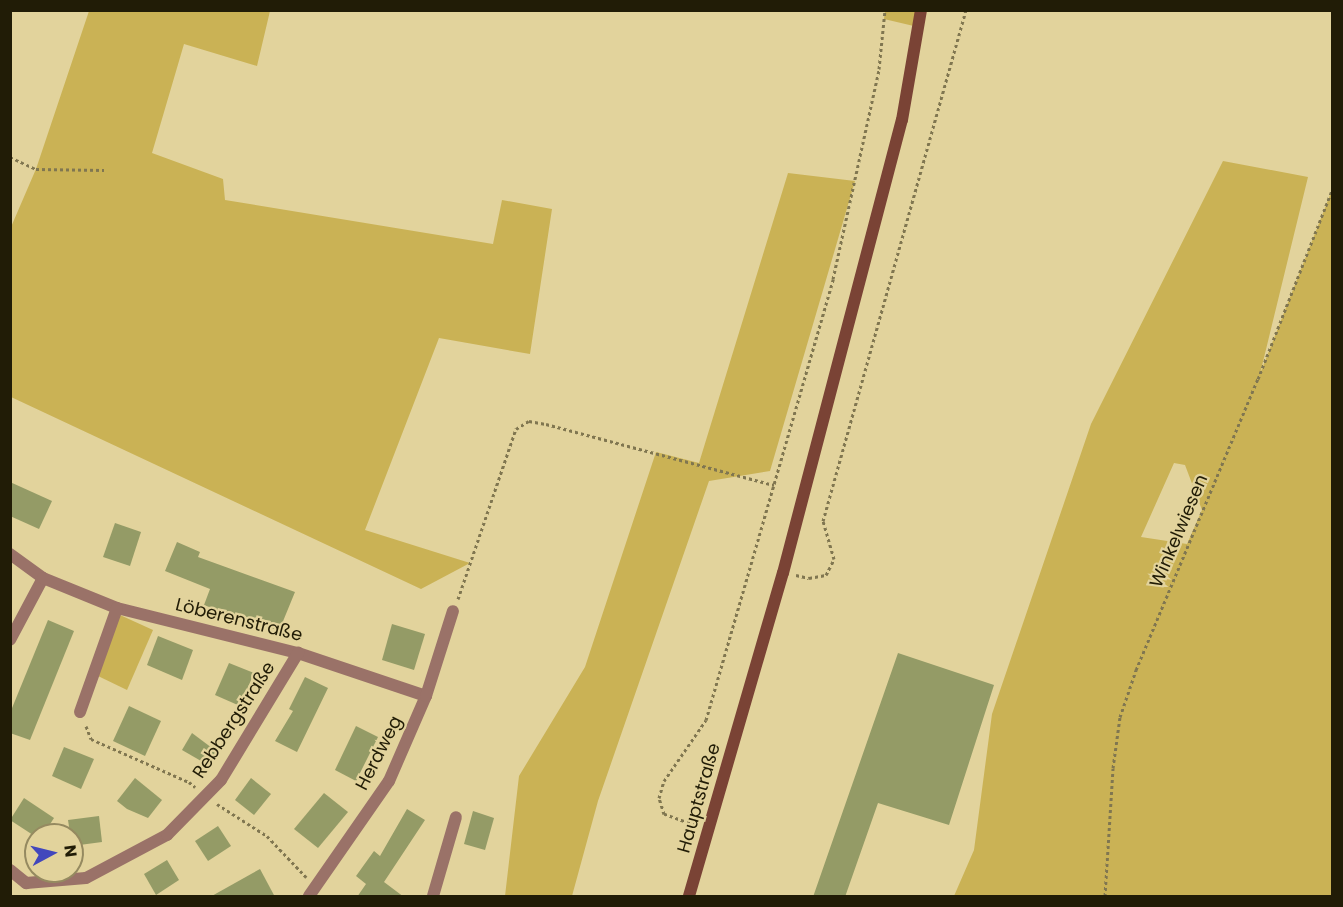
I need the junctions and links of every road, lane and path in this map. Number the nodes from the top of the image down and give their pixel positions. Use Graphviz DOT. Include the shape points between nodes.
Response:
graph roads {
  1 [pos="885,10"];
  2 [pos="921,10"];
  3 [pos="966,10"];
  4 [pos="10,157"];
  5 [pos="104,170"];
  6 [pos="1332,190"];
  7 [pos="774,485"];
  8 [pos="10,554"];
  9 [pos="783,573"];
  10 [pos="43,578"];
  11 [pos="117,608"];
  12 [pos="453,612"];
  13 [pos="10,640"];
  14 [pos="298,653"];
  15 [pos="426,696"];
  16 [pos="80,712"];
  17 [pos="456,817"];
  18 [pos="708,830"];
  19 [pos="10,870"];
  20 [pos="309,897"];
  21 [pos="433,897"];
  22 [pos="689,897"];
  23 [pos="1105,897"];
  1 -- 7 [label="path" via="879,69 833,279"];
  2 -- 9 [label="main road, Hauptstraße" via="902,120"];
  3 -- 9 [label="path" via="823,521 834,559 826,575 809,578"];
  4 -- 5 [label="path" via="36,169"];
  6 -- 23 [label="path, Winkelwiesen" via="1120,717"];
  7 -- 12 [label="path" via="529,421 516,429"];
  7 -- 18 [label="path" via="706,720 664,781 659,798 664,814"];
  8 -- 10 [label="street, Löberenstraße"];
  9 -- 18 [label="main road, Hauptstraße"];
  10 -- 11 [label="street, Löberenstraße"];
  10 -- 13 [label="street"];
  11 -- 14 [label="street, Löberenstraße"];
  11 -- 16 [label="street"];
  12 -- 15 [label="street, Herdweg"];
  14 -- 15 [label="street, Löberenstraße"];
  14 -- 19 [label="street, Rebbergstraße" via="221,780 167,835 86,878 26,883"];
  15 -- 20 [label="street, Herdweg" via="389,781"];
  17 -- 21 [label="street"];
  18 -- 22 [label="main road, Hauptstraße"];
}
